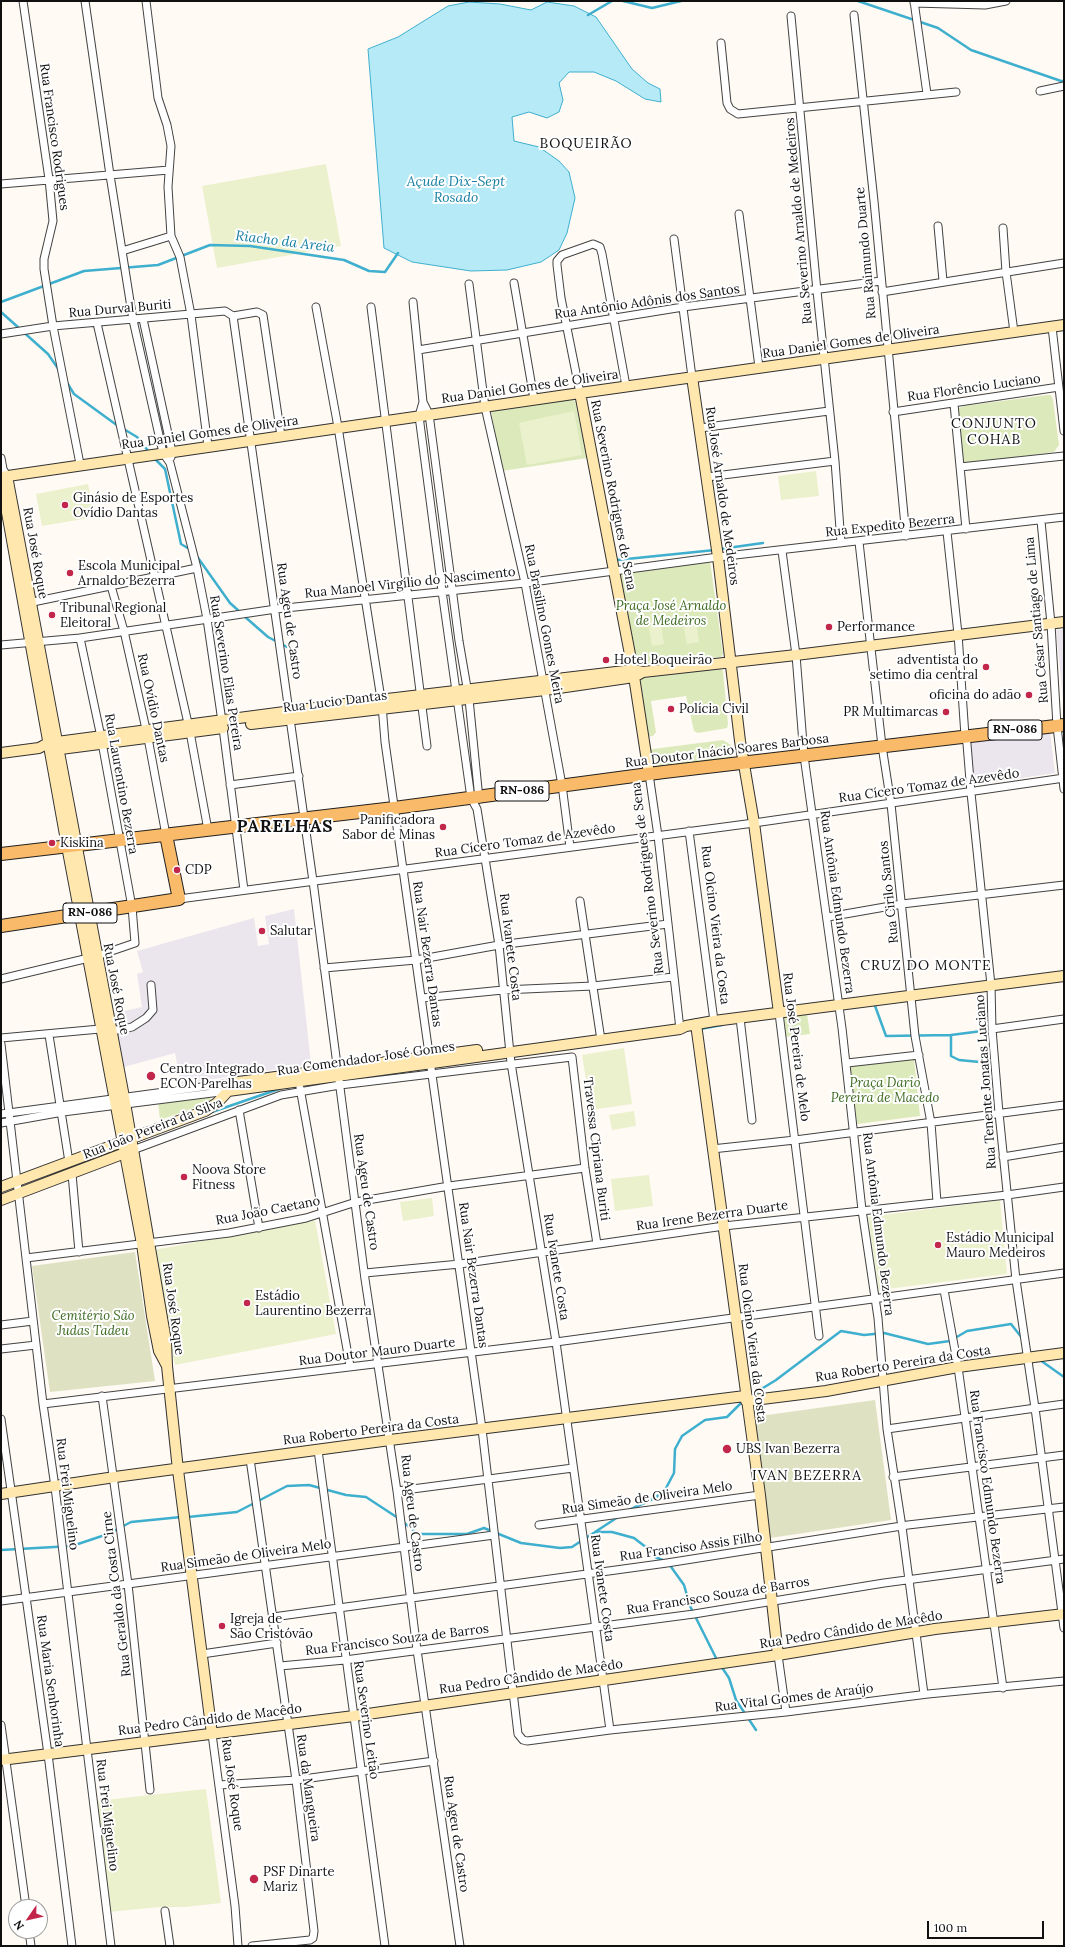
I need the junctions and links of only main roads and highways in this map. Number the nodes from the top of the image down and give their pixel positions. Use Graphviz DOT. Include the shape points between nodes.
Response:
graph roads {
  1 [pos="1061,725"];
  2 [pos="166,835"];
  3 [pos="1,854"];
  4 [pos="1,926"];
  1 -- 2 [label="main road, Rua Doutor Inácio Soares Barbosa / RN-086" via="649,774 476,801"];
  2 -- 3 [label="main road, RN-086"];
  2 -- 4 [label="main road, RN-086" via="179,899"];
}
